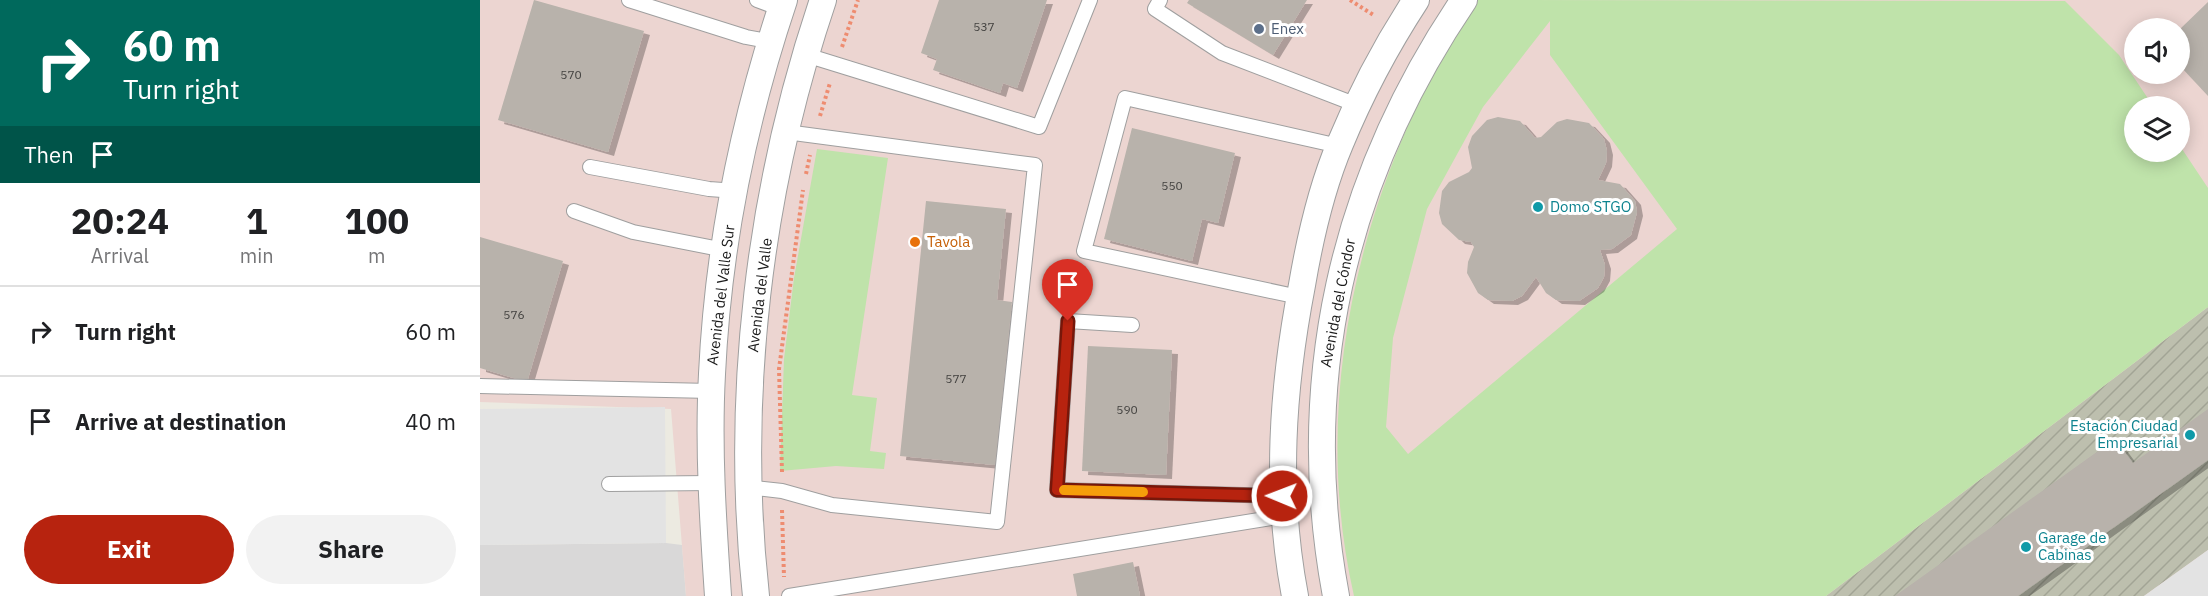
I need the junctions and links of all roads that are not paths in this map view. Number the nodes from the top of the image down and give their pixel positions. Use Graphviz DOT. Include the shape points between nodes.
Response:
graph roads {
  1 [pos="629,0"];
  2 [pos="756,0"];
  3 [pos="824,0"];
  4 [pos="1090,0"];
  5 [pos="1160,0"];
  6 [pos="1416,0"];
  7 [pos="1464,0"];
  8 [pos="783,4"];
  9 [pos="772,42"];
  10 [pos="806,55"];
  11 [pos="1357,105"];
  12 [pos="786,132"];
  13 [pos="1339,146"];
  14 [pos="590,167"];
  15 [pos="735,191"];
  16 [pos="574,211"];
  17 [pos="725,250"];
  18 [pos="1299,297"];
  19 [pos="1132,325"];
  20 [pos="1294,330"];
  21 [pos="1329,342"];
  22 [pos="480,386"];
  23 [pos="711,391"];
  24 [pos="1285,395"];
  25 [pos="1321,401"];
  26 [pos="711,483"];
  27 [pos="609,484"];
  28 [pos="747,487"];
  29 [pos="1283,506"];
  30 [pos="787,590"];
  31 [pos="717,596"];
  32 [pos="756,596"];
  33 [pos="1295,596"];
  34 [pos="1335,596"];
  1 -- 9 [label="lane"];
  2 -- 8 [label="lane"];
  3 -- 10 [label="street, Avenida del Valle"];
  4 -- 10 [label="lane" via="1039,127"];
  5 -- 11 [label="lane" via="1155,9 1222,53"];
  6 -- 11 [label="street" via="1389,39"];
  7 -- 21 [label="street, Avenida del Cóndor" via="1417,75 1375,168 1346,258"];
  8 -- 9 [label="street, Avenida del Valle Sur"];
  9 -- 15 [label="street, Avenida del Valle Sur"];
  10 -- 12 [label="street, Avenida del Valle"];
  11 -- 13 [label="street"];
  12 -- 28 [label="street, Avenida del Valle" via="756,312"];
  12 -- 28 [label="lane" via="1035,165 997,522 832,505 782,491"];
  13 -- 18 [label="street" via="1318,210"];
  13 -- 18 [label="lane" via="1125,98 1084,251"];
  14 -- 15 [label="lane"];
  15 -- 17 [label="street, Avenida del Valle Sur"];
  16 -- 17 [label="lane" via="633,232"];
  17 -- 23 [label="street, Avenida del Valle Sur"];
  18 -- 20 [label="street"];
  19 -- 29 [label="lane" via="1068,321 1057,490"];
  20 -- 21 [label="street" via="1298,341 1309,349 1321,348"];
  20 -- 24 [label="street"];
  21 -- 25 [label="street, Avenida del Cóndor"];
  22 -- 23 [label="lane"];
  23 -- 26 [label="street, Avenida del Valle Sur"];
  24 -- 25 [label="street" via="1310,390"];
  24 -- 29 [label="street" via="1281,444"];
  25 -- 34 [label="street, Avenida del Cóndor" via="1322,485"];
  26 -- 27 [label="lane"];
  26 -- 31 [label="street, Avenida del Valle Sur"];
  28 -- 32 [label="street, Avenida del Valle"];
  29 -- 30 [label="lane"];
  29 -- 33 [label="street"];
}
